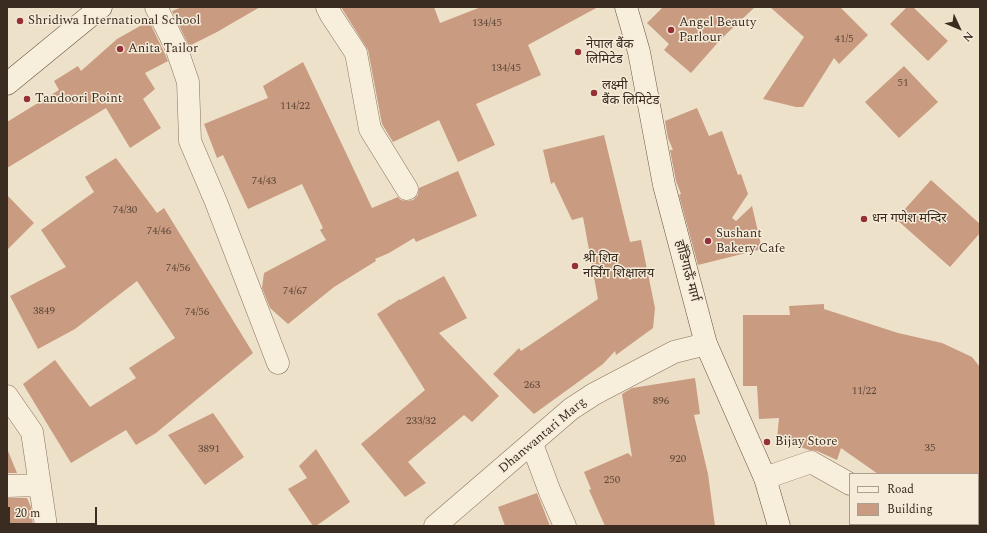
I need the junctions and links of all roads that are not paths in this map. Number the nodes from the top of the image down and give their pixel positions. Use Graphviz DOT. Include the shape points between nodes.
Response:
graph roads {
  1 [pos="101,7"];
  2 [pos="156,7"];
  3 [pos="327,7"];
  4 [pos="626,7"];
  5 [pos="7,84"];
  6 [pos="407,189"];
  7 [pos="706,344"];
  8 [pos="278,363"];
  9 [pos="7,396"];
  10 [pos="532,444"];
  11 [pos="765,478"];
  12 [pos="849,483"];
  13 [pos="40,485"];
  14 [pos="7,486"];
  15 [pos="46,526"];
  16 [pos="435,526"];
  17 [pos="566,526"];
  18 [pos="779,526"];
  1 -- 5 [label="street"];
  2 -- 8 [label="street" via="176,47 188,82 190,141"];
  3 -- 6 [label="street" via="356,53 370,130"];
  4 -- 7 [label="street, हाँडिगाऊँ मार्ग" via="639,52 664,185"];
  7 -- 10 [label="street, Dhanwantari Marg" via="674,352 594,394 571,409"];
  7 -- 11 [label="street, हाँडिगाऊँ मार्ग"];
  9 -- 13 [label="street" via="32,432"];
  10 -- 16 [label="street, Dhanwantari Marg"];
  10 -- 17 [label="street"];
  11 -- 12 [label="street" via="811,462"];
  11 -- 18 [label="street, हाँडिगाऊँ मार्ग"];
  13 -- 14 [label="street"];
  13 -- 15 [label="street"];
}
